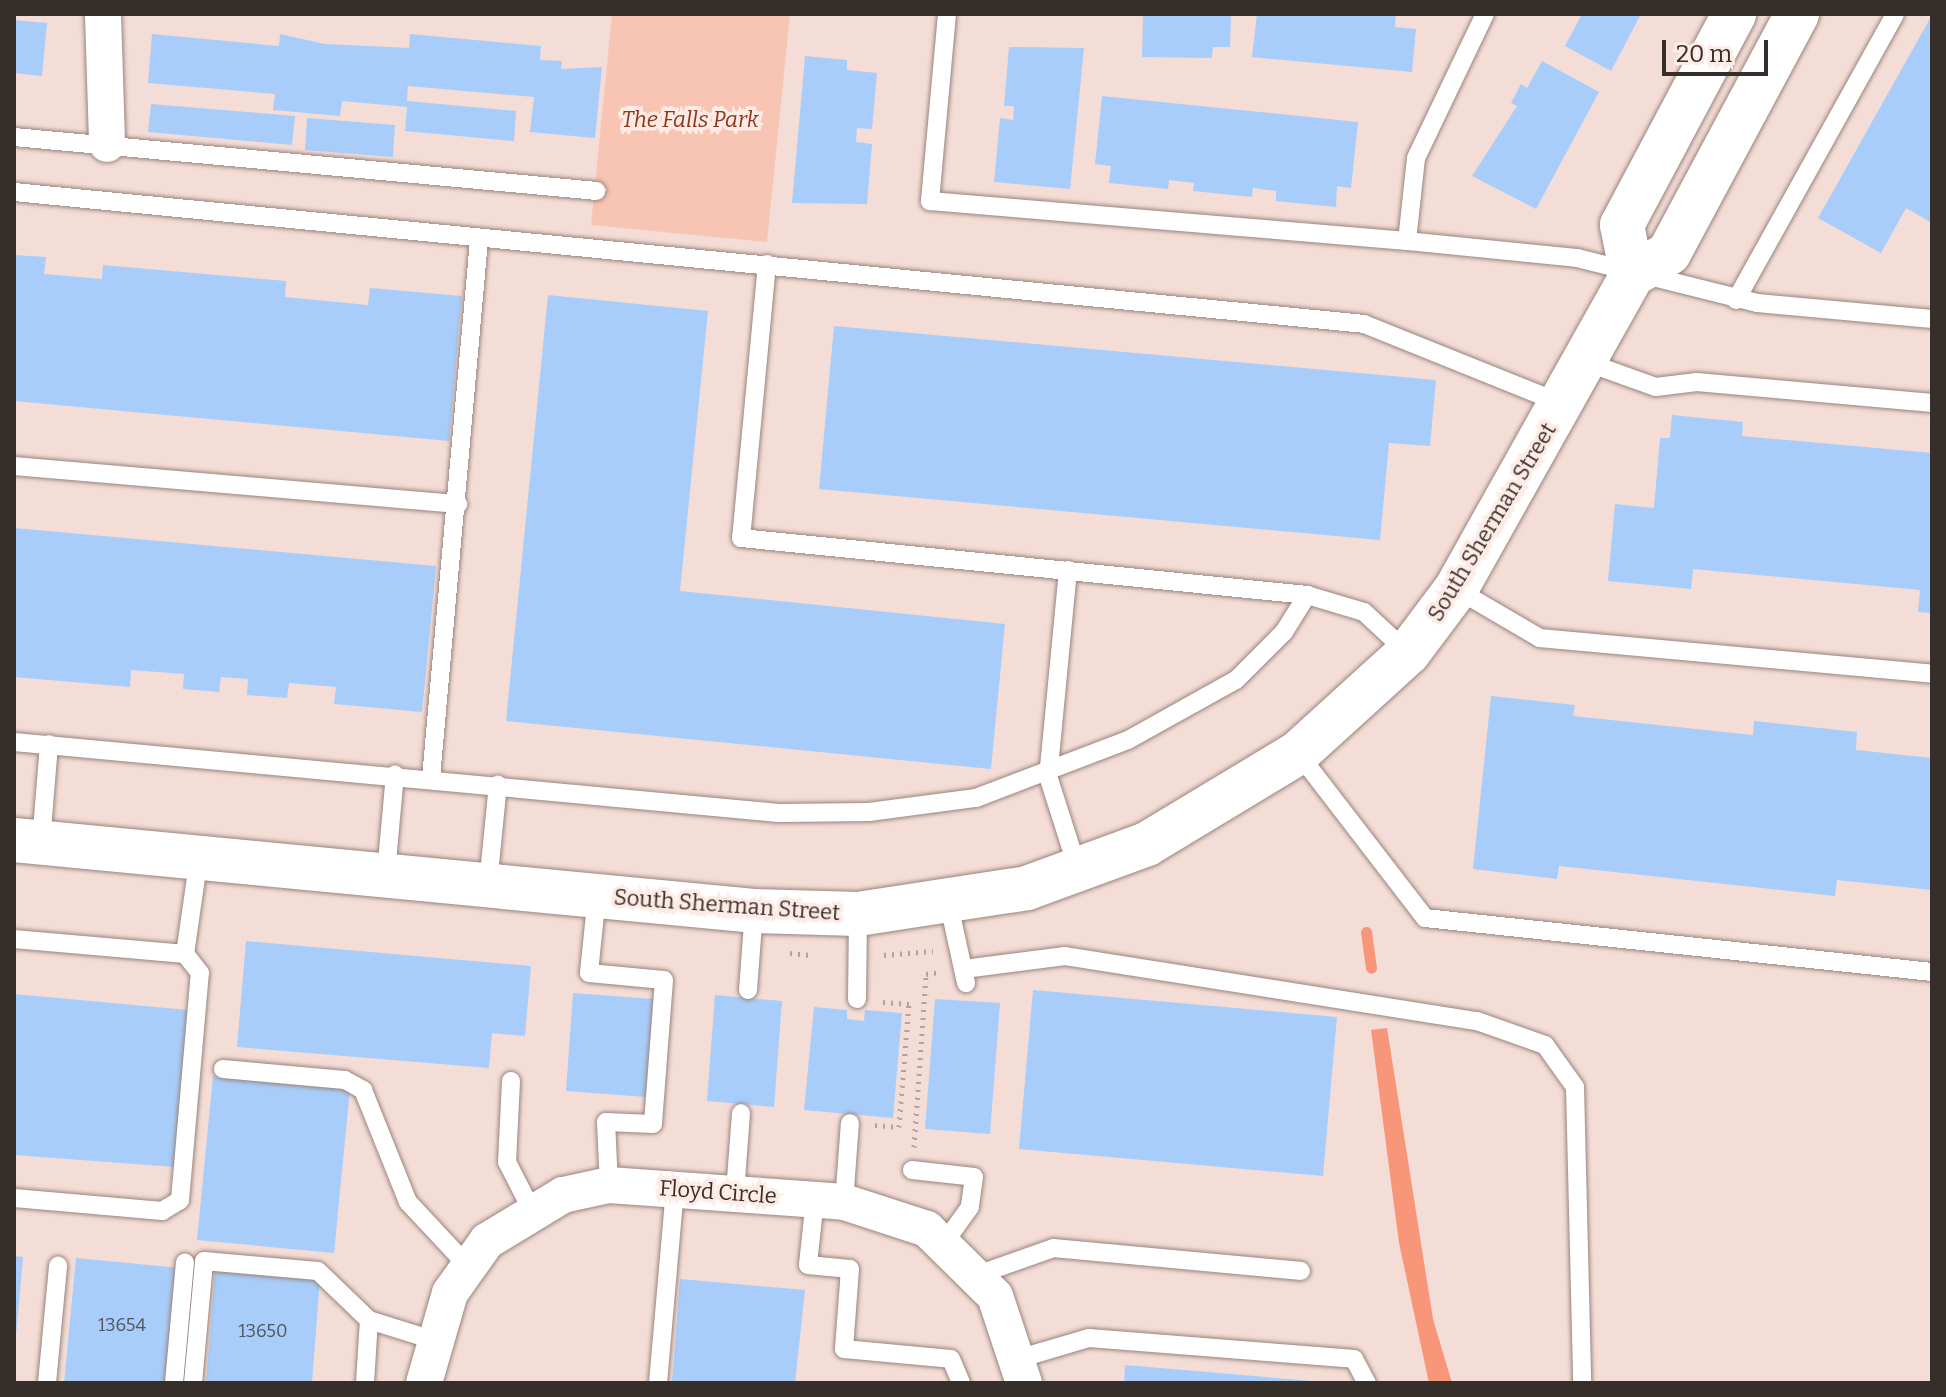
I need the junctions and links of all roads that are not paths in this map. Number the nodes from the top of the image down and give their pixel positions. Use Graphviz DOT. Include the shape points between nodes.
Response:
graph roads {
  1 [pos="103,14"];
  2 [pos="947,14"];
  3 [pos="1485,14"];
  4 [pos="1734,14"];
  5 [pos="1797,14"];
  6 [pos="1895,14"];
  7 [pos="14,137"];
  8 [pos="107,144"];
  9 [pos="597,191"];
  10 [pos="14,192"];
  11 [pos="479,240"];
  12 [pos="1407,241"];
  13 [pos="767,264"];
  14 [pos="1632,275"];
  15 [pos="1736,300"];
  16 [pos="1932,319"];
  17 [pos="1586,362"];
  18 [pos="1932,403"];
  19 [pos="1563,404"];
  20 [pos="14,466"];
  21 [pos="458,504"];
  22 [pos="1068,570"];
  23 [pos="1456,589"];
  24 [pos="1307,595"];
  25 [pos="1408,653"];
  26 [pos="1932,674"];
  27 [pos="14,742"];
  28 [pos="49,744"];
  29 [pos="1298,753"];
  30 [pos="395,774"];
  31 [pos="1048,776"];
  32 [pos="431,778"];
  33 [pos="498,784"];
  34 [pos="28,841"];
  35 [pos="199,856"];
  36 [pos="386,873"];
  37 [pos="1079,873"];
  38 [pos="488,884"];
  39 [pos="597,895"];
  40 [pos="949,905"];
  41 [pos="754,911"];
  42 [pos="858,914"];
  43 [pos="14,939"];
  44 [pos="185,954"];
  45 [pos="1932,972"];
  46 [pos="748,990"];
  47 [pos="857,999"];
  48 [pos="223,1069"];
  49 [pos="511,1081"];
  50 [pos="741,1113"];
  51 [pos="850,1123"];
  52 [pos="912,1170"];
  53 [pos="609,1185"];
  54 [pos="675,1190"];
  55 [pos="735,1193"];
  56 [pos="14,1198"];
  57 [pos="829,1200"];
  58 [pos="531,1209"];
  59 [pos="944,1243"];
  60 [pos="185,1263"];
  61 [pos="467,1265"];
  62 [pos="58,1266"];
  63 [pos="1301,1271"];
  64 [pos="980,1274"];
  65 [pos="369,1320"];
  66 [pos="433,1340"];
  67 [pos="1022,1370"];
  68 [pos="1582,1381"];
  69 [pos="47,1383"];
  70 [pos="174,1383"];
  71 [pos="193,1383"];
  72 [pos="365,1383"];
  73 [pos="424,1383"];
  74 [pos="658,1383"];
  75 [pos="961,1383"];
  76 [pos="1367,1383"];
  1 -- 8 [label="street"];
  2 -- 12 [label="lane" via="930,201"];
  3 -- 12 [label="lane" via="1416,158"];
  4 -- 14 [label="street" via="1622,225"];
  5 -- 14 [label="street" via="1669,253"];
  6 -- 15 [label="lane"];
  7 -- 8 [label="lane"];
  8 -- 9 [label="lane"];
  10 -- 11 [label="lane"];
  11 -- 13 [label="lane"];
  11 -- 21 [label="lane"];
  12 -- 14 [label="lane" via="1577,258"];
  13 -- 19 [label="lane" via="1364,324"];
  13 -- 22 [label="lane" via="741,538"];
  14 -- 15 [label="lane"];
  14 -- 17 [label="street, South Sherman Street"];
  15 -- 16 [label="lane"];
  17 -- 18 [label="lane" via="1656,387 1697,382"];
  17 -- 19 [label="street, South Sherman Street"];
  19 -- 23 [label="street, South Sherman Street"];
  20 -- 21 [label="lane"];
  21 -- 32 [label="lane"];
  22 -- 24 [label="lane"];
  22 -- 31 [label="lane"];
  23 -- 25 [label="street, South Sherman Street"];
  23 -- 26 [label="lane" via="1540,638"];
  24 -- 25 [label="lane" via="1364,612"];
  24 -- 31 [label="lane" via="1284,632 1236,680"];
  25 -- 29 [label="street, South Sherman Street"];
  27 -- 28 [label="lane"];
  28 -- 30 [label="lane"];
  28 -- 34 [label="lane"];
  29 -- 37 [label="street, South Sherman Street" via="1147,844"];
  29 -- 45 [label="lane" via="1425,918"];
  30 -- 32 [label="lane"];
  30 -- 36 [label="lane"];
  31 -- 33 [label="lane" via="976,798 794,813"];
  31 -- 37 [label="lane"];
  32 -- 33 [label="lane"];
  33 -- 38 [label="lane"];
  34 -- 35 [label="street, South Sherman Street"];
  35 -- 36 [label="street, South Sherman Street"];
  35 -- 44 [label="lane"];
  36 -- 38 [label="street, South Sherman Street"];
  37 -- 40 [label="street, South Sherman Street"];
  38 -- 39 [label="street, South Sherman Street"];
  39 -- 41 [label="street, South Sherman Street"];
  39 -- 53 [label="lane" via="589,973 664,980 653,1124 606,1122"];
  40 -- 42 [label="street, South Sherman Street"];
  40 -- 68 [label="lane" via="965,976 1065,956 1477,1021 1545,1045 1575,1087"];
  41 -- 42 [label="street, South Sherman Street"];
  41 -- 46 [label="lane"];
  42 -- 47 [label="lane"];
  43 -- 44 [label="lane"];
  44 -- 56 [label="lane" via="200,973 180,1200 162,1211"];
  48 -- 61 [label="lane" via="345,1080 363,1090 408,1202"];
  49 -- 58 [label="lane" via="507,1162"];
  50 -- 55 [label="lane"];
  51 -- 57 [label="lane"];
  52 -- 59 [label="lane" via="974,1177 970,1207"];
  53 -- 54 [label="street, Floyd Circle"];
  53 -- 58 [label="street, Floyd Circle"];
  54 -- 55 [label="street, Floyd Circle"];
  54 -- 74 [label="lane"];
  55 -- 57 [label="street, Floyd Circle"];
  57 -- 59 [label="street, Floyd Circle" via="891,1212"];
  57 -- 75 [label="lane" via="808,1265 850,1269 844,1349 951,1359"];
  58 -- 61 [label="street, Floyd Circle" via="506,1224"];
  59 -- 64 [label="street, Floyd Circle"];
  60 -- 70 [label="lane"];
  61 -- 66 [label="street, Floyd Circle"];
  62 -- 69 [label="lane"];
  63 -- 64 [label="lane" via="1054,1248"];
  64 -- 67 [label="street, Floyd Circle"];
  65 -- 66 [label="lane"];
  65 -- 71 [label="lane" via="318,1271 204,1261"];
  65 -- 72 [label="lane"];
  66 -- 73 [label="street, Floyd Circle"];
  67 -- 76 [label="lane" via="1089,1338 1354,1359"];
}
